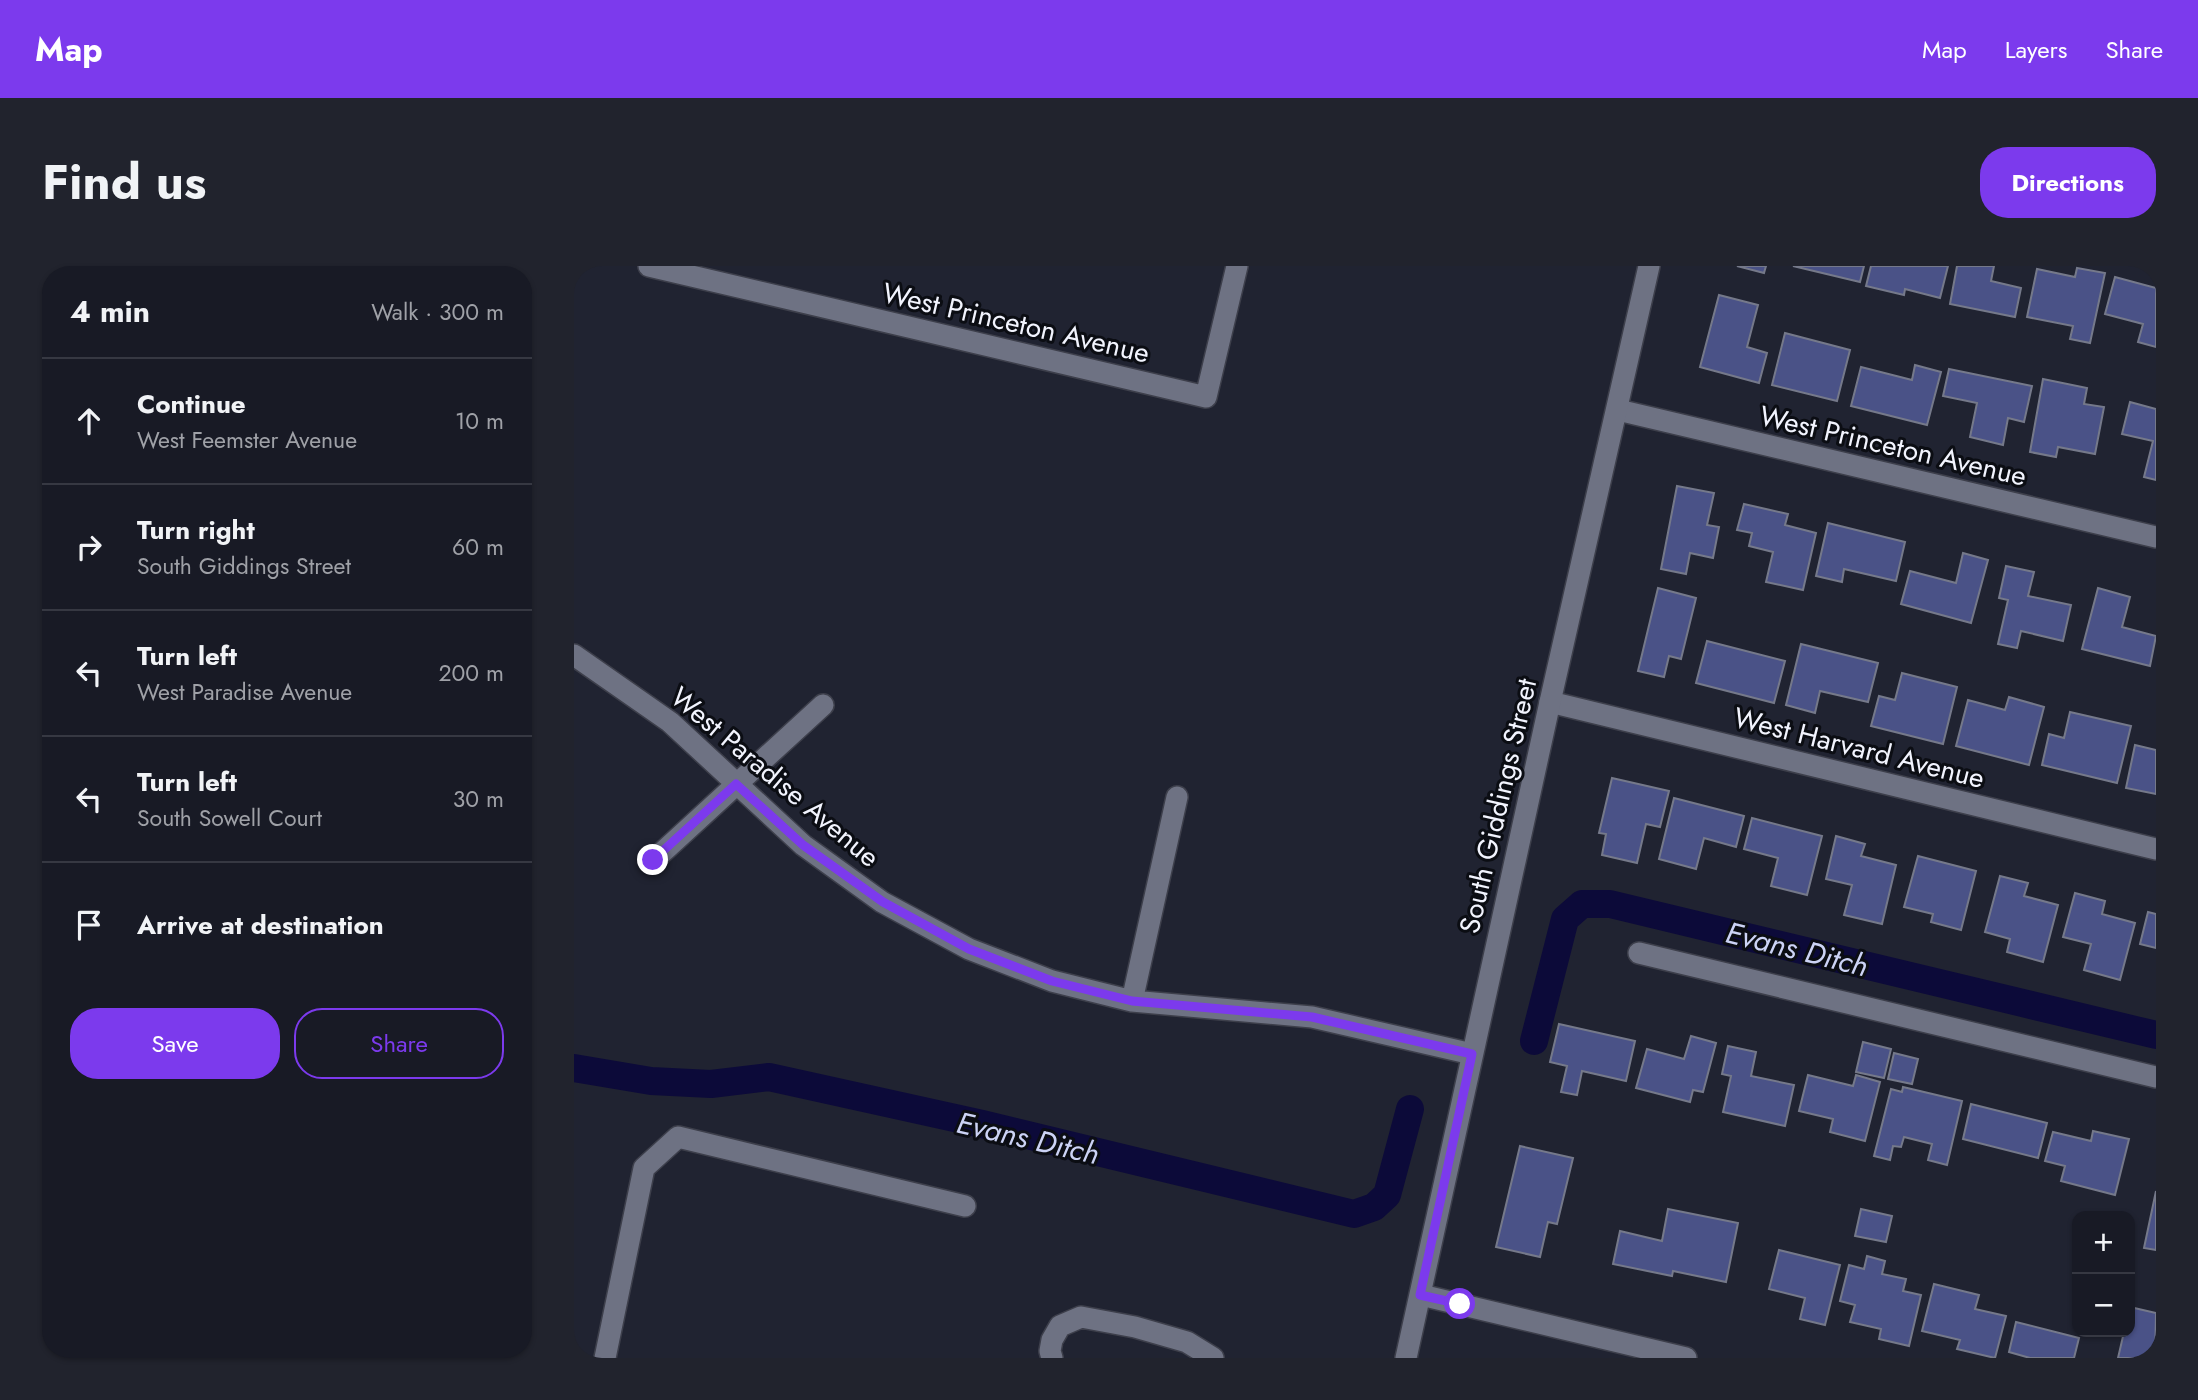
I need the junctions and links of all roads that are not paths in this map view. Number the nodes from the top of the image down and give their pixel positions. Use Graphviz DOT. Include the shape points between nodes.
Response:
graph roads {
  1 [pos="649,266"];
  2 [pos="1237,266"];
  3 [pos="1649,266"];
  4 [pos="1618,410"];
  5 [pos="2156,537"];
  6 [pos="574,655"];
  7 [pos="1550,702"];
  8 [pos="824,705"];
  9 [pos="736,784"];
  10 [pos="1177,797"];
  11 [pos="2156,849"];
  12 [pos="653,860"];
  13 [pos="1639,954"];
  14 [pos="1132,1001"];
  15 [pos="1472,1054"];
  16 [pos="2156,1077"];
  17 [pos="965,1206"];
  18 [pos="1420,1295"];
  19 [pos="605,1358"];
  20 [pos="1052,1358"];
  21 [pos="1213,1358"];
  22 [pos="1406,1358"];
  23 [pos="1686,1358"];
  1 -- 2 [label="street, West Princeton Avenue" via="1206,397"];
  3 -- 4 [label="street, South Giddings Street"];
  4 -- 5 [label="street, West Princeton Avenue"];
  4 -- 7 [label="street, South Giddings Street"];
  6 -- 9 [label="street, West Paradise Avenue" via="670,722"];
  7 -- 11 [label="street, West Harvard Avenue"];
  7 -- 15 [label="street, South Giddings Street"];
  8 -- 9 [label="street"];
  9 -- 12 [label="street"];
  9 -- 14 [label="street, West Paradise Avenue" via="803,845 883,902 926,926 969,949 1052,981"];
  10 -- 14 [label="street"];
  13 -- 16 [label="street"];
  14 -- 15 [label="street, West Paradise Avenue" via="1312,1017"];
  15 -- 18 [label="street, South Giddings Street"];
  17 -- 19 [label="street" via="678,1137 644,1168"];
  18 -- 22 [label="street, South Giddings Street"];
  18 -- 23 [label="street"];
  20 -- 21 [label="street" via="1052,1340 1060,1326 1082,1317 1187,1342"];
}
